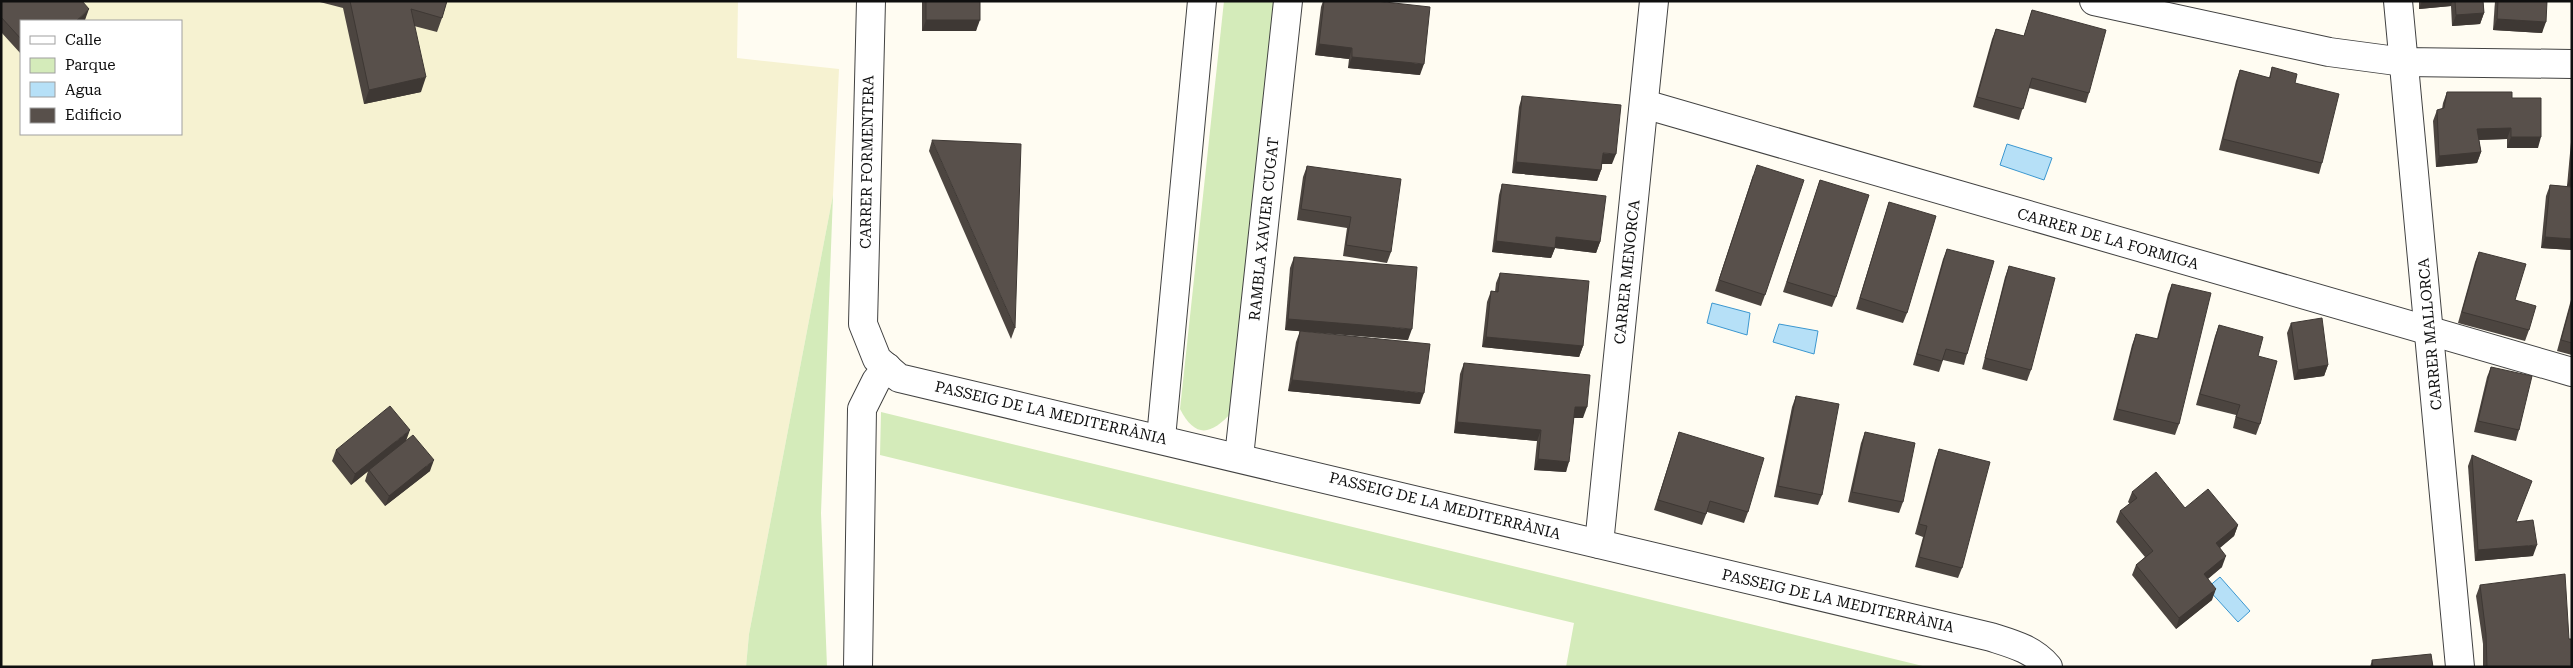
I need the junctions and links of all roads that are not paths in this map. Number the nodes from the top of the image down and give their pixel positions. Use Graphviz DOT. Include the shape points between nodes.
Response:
graph roads {
  1 [pos="871,1"];
  2 [pos="1202,1"];
  3 [pos="1288,1"];
  4 [pos="1654,1"];
  5 [pos="2094,1"];
  6 [pos="2398,1"];
  7 [pos="2404,62"];
  8 [pos="2572,64"];
  9 [pos="1644,104"];
  10 [pos="863,324"];
  11 [pos="2431,332"];
  12 [pos="887,367"];
  13 [pos="2572,372"];
  14 [pos="1160,438"];
  15 [pos="1239,457"];
  16 [pos="1599,544"];
  17 [pos="858,667"];
  18 [pos="2048,667"];
  19 [pos="2460,667"];
  1 -- 10 [label="street, CARRER FORMENTERA"];
  2 -- 14 [label="street"];
  3 -- 15 [label="street, RAMBLA XAVIER CUGAT"];
  4 -- 9 [label="street, CARRER MENORCA"];
  5 -- 7 [label="street" via="2329,52"];
  6 -- 7 [label="street, CARRER MALLORCA"];
  7 -- 8 [label="street"];
  7 -- 11 [label="street, CARRER MALLORCA"];
  9 -- 11 [label="street, CARRER DE LA FORMIGA"];
  9 -- 16 [label="street, CARRER MENORCA"];
  10 -- 12 [label="street, PASSEIG DE LA MEDITERRÀNIA" via="877,359"];
  11 -- 13 [label="street, CARRER DE LA FORMIGA"];
  11 -- 19 [label="street, CARRER MALLORCA"];
  12 -- 14 [label="street, PASSEIG DE LA MEDITERRÀNIA" via="900,378"];
  12 -- 17 [label="street" via="862,409"];
  14 -- 15 [label="street, PASSEIG DE LA MEDITERRÀNIA"];
  15 -- 16 [label="street, PASSEIG DE LA MEDITERRÀNIA"];
  16 -- 18 [label="street, PASSEIG DE LA MEDITERRÀNIA" via="1991,637 2038,656"];
}
